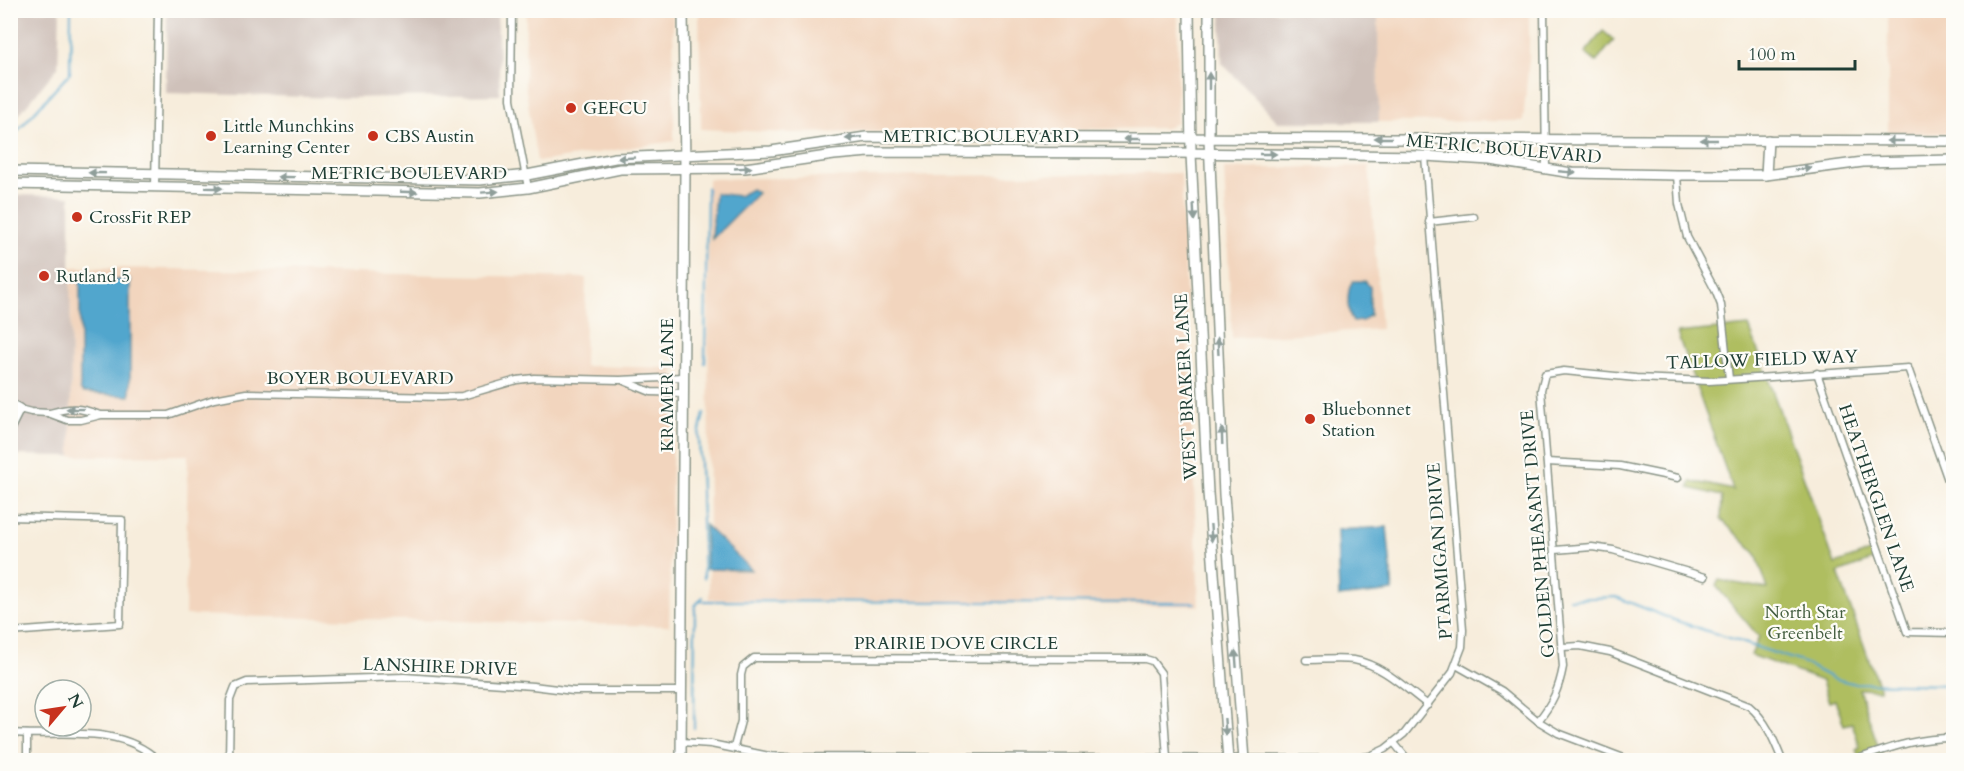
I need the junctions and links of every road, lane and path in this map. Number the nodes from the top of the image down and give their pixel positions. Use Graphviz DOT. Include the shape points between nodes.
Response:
graph roads {
  1 [pos="158,10"];
  2 [pos="512,10"];
  3 [pos="683,10"];
  4 [pos="1189,10"];
  5 [pos="1209,10"];
  6 [pos="1544,10"];
  7 [pos="945,138"];
  8 [pos="1546,138"];
  9 [pos="1191,139"];
  10 [pos="1209,139"];
  11 [pos="1768,140"];
  12 [pos="1953,141"];
  13 [pos="944,152"];
  14 [pos="1210,153"];
  15 [pos="1191,154"];
  16 [pos="684,155"];
  17 [pos="1425,156"];
  18 [pos="1953,160"];
  19 [pos="685,168"];
  20 [pos="1546,170"];
  21 [pos="10,171"];
  22 [pos="155,174"];
  23 [pos="526,175"];
  24 [pos="1677,175"];
  25 [pos="1766,175"];
  26 [pos="10,184"];
  27 [pos="155,187"];
  28 [pos="528,188"];
  29 [pos="1474,217"];
  30 [pos="1429,222"];
  31 [pos="1199,320"];
  32 [pos="1217,322"];
  33 [pos="1817,373"];
  34 [pos="1545,374"];
  35 [pos="683,377"];
  36 [pos="1729,379"];
  37 [pos="620,380"];
  38 [pos="683,393"];
  39 [pos="15,407"];
  40 [pos="48,413"];
  41 [pos="101,415"];
  42 [pos="10,427"];
  43 [pos="1547,462"];
  44 [pos="1678,478"];
  45 [pos="1208,494"];
  46 [pos="1224,495"];
  47 [pos="1953,497"];
  48 [pos="10,517"];
  49 [pos="1555,550"];
  50 [pos="1706,577"];
  51 [pos="10,632"];
  52 [pos="1953,633"];
  53 [pos="1563,646"];
  54 [pos="1306,660"];
  55 [pos="1456,665"];
  56 [pos="682,691"];
  57 [pos="1428,705"];
  58 [pos="1538,722"];
  59 [pos="10,733"];
  60 [pos="27,734"];
  61 [pos="1953,738"];
  62 [pos="681,742"];
  63 [pos="1395,744"];
  64 [pos="734,747"];
  65 [pos="149,752"];
  66 [pos="1167,758"];
  67 [pos="937,759"];
  68 [pos="1228,759"];
  69 [pos="27,760"];
  70 [pos="145,760"];
  71 [pos="158,760"];
  72 [pos="229,760"];
  73 [pos="681,760"];
  74 [pos="1244,760"];
  75 [pos="1408,760"];
  76 [pos="1629,760"];
  77 [pos="1782,760"];
  78 [pos="1854,760"];
  1 -- 22 [label="street"];
  2 -- 23 [label="street" via="512,99"];
  3 -- 16 [label="main road, KRAMER LANE"];
  4 -- 9 [label="main road, WEST BRAKER LANE"];
  10 -- 5 [label="main road, WEST BRAKER LANE, one-way"];
  6 -- 8 [label="street"];
  9 -- 7 [label="main road, METRIC BOULEVARD, one-way"];
  7 -- 13 [label="main road"];
  7 -- 16 [label="main road, METRIC BOULEVARD, one-way" via="866,137 771,151"];
  8 -- 10 [label="main road, METRIC BOULEVARD, one-way"];
  11 -- 8 [label="main road, METRIC BOULEVARD, one-way"];
  8 -- 20 [label="street"];
  9 -- 10 [label="main road, METRIC BOULEVARD"];
  9 -- 15 [label="main road, WEST BRAKER LANE"];
  10 -- 14 [label="main road, WEST BRAKER LANE"];
  12 -- 11 [label="main road, METRIC BOULEVARD, one-way"];
  11 -- 25 [label="main road"];
  13 -- 15 [label="main road, METRIC BOULEVARD"];
  19 -- 13 [label="main road, METRIC BOULEVARD, one-way" via="745,168 869,152"];
  14 -- 15 [label="main road, METRIC BOULEVARD"];
  14 -- 17 [label="main road, METRIC BOULEVARD, one-way"];
  14 -- 32 [label="main road, WEST BRAKER LANE"];
  15 -- 31 [label="main road, WEST BRAKER LANE, one-way"];
  16 -- 19 [label="main road, KRAMER LANE"];
  16 -- 23 [label="main road, METRIC BOULEVARD, one-way" via="609,159"];
  17 -- 20 [label="main road, METRIC BOULEVARD" via="1490,160"];
  17 -- 30 [label="street, PTARMIGAN DRIVE"];
  25 -- 18 [label="main road, METRIC BOULEVARD, one-way" via="1863,162"];
  19 -- 28 [label="main road, METRIC BOULEVARD" via="610,171"];
  19 -- 35 [label="main road, KRAMER LANE"];
  20 -- 24 [label="main road, METRIC BOULEVARD, one-way"];
  22 -- 21 [label="main road, METRIC BOULEVARD, one-way"];
  23 -- 22 [label="main road, METRIC BOULEVARD, one-way" via="454,180"];
  22 -- 27 [label="street"];
  23 -- 28 [label="street"];
  24 -- 25 [label="main road, METRIC BOULEVARD"];
  24 -- 36 [label="street" via="1684,228 1721,305"];
  26 -- 27 [label="main road, METRIC BOULEVARD"];
  27 -- 28 [label="main road, METRIC BOULEVARD, one-way" via="454,194"];
  29 -- 30 [label="street"];
  30 -- 55 [label="street, PTARMIGAN DRIVE" via="1463,630"];
  31 -- 32 [label="main road"];
  31 -- 45 [label="main road, WEST BRAKER LANE"];
  46 -- 32 [label="main road, WEST BRAKER LANE, one-way"];
  33 -- 36 [label="street, TALLOW FIELD WAY"];
  33 -- 47 [label="street, TALLOW FIELD WAY" via="1908,368"];
  33 -- 52 [label="street, HEATHERGLEN LANE" via="1907,632"];
  34 -- 36 [label="street, TALLOW FIELD WAY" via="1564,371 1636,378"];
  34 -- 43 [label="street, GOLDEN PHEASANT DRIVE" via="1541,390"];
  35 -- 37 [label="street, BOYER BOULEVARD"];
  35 -- 38 [label="main road, KRAMER LANE"];
  37 -- 38 [label="street, BOYER BOULEVARD" via="651,392"];
  37 -- 41 [label="street, BOYER BOULEVARD" via="534,378 462,396 441,397 246,393 168,415"];
  38 -- 56 [label="main road, KRAMER LANE"];
  39 -- 40 [label="street, BOYER BOULEVARD"];
  39 -- 42 [label="main road"];
  41 -- 40 [label="street, BOYER BOULEVARD, one-way" via="81,408"];
  40 -- 41 [label="street, BOYER BOULEVARD" via="67,420"];
  43 -- 44 [label="street" via="1620,466"];
  43 -- 49 [label="street, GOLDEN PHEASANT DRIVE"];
  45 -- 46 [label="main road"];
  45 -- 68 [label="main road, WEST BRAKER LANE, one-way"];
  74 -- 46 [label="main road, WEST BRAKER LANE, one-way"];
  48 -- 51 [label="street" via="122,520 120,624"];
  49 -- 50 [label="street" via="1613,550"];
  49 -- 53 [label="street, GOLDEN PHEASANT DRIVE"];
  53 -- 58 [label="street, GOLDEN PHEASANT DRIVE" via="1559,688"];
  53 -- 77 [label="street" via="1610,652 1749,706 1767,727"];
  54 -- 57 [label="street" via="1354,660 1366,664"];
  55 -- 57 [label="street, PTARMIGAN DRIVE"];
  55 -- 58 [label="street" via="1502,691"];
  56 -- 62 [label="main road, KRAMER LANE"];
  56 -- 72 [label="street, LANSHIRE DRIVE" via="573,691 404,677 248,681 235,687 230,700"];
  57 -- 63 [label="street, PTARMIGAN DRIVE"];
  58 -- 76 [label="street"];
  59 -- 60 [label="street"];
  60 -- 65 [label="street" via="103,735"];
  60 -- 69 [label="street"];
  61 -- 78 [label="street" via="1914,741"];
  62 -- 64 [label="street, PTARMIGAN DRIVE"];
  62 -- 73 [label="main road, KRAMER LANE"];
  63 -- 74 [label="street, PTARMIGAN DRIVE" via="1353,759"];
  63 -- 75 [label="street"];
  64 -- 66 [label="street, PRAIRIE DOVE CIRCLE" via="741,721 741,675 743,667 754,658 1145,659 1152,661 1161,674"];
  64 -- 67 [label="street, PTARMIGAN DRIVE" via="786,757"];
  65 -- 70 [label="street"];
  65 -- 71 [label="street"];
  66 -- 67 [label="street, PTARMIGAN DRIVE"];
  66 -- 68 [label="street, PTARMIGAN DRIVE"];
  68 -- 74 [label="street, PTARMIGAN DRIVE"];
}
